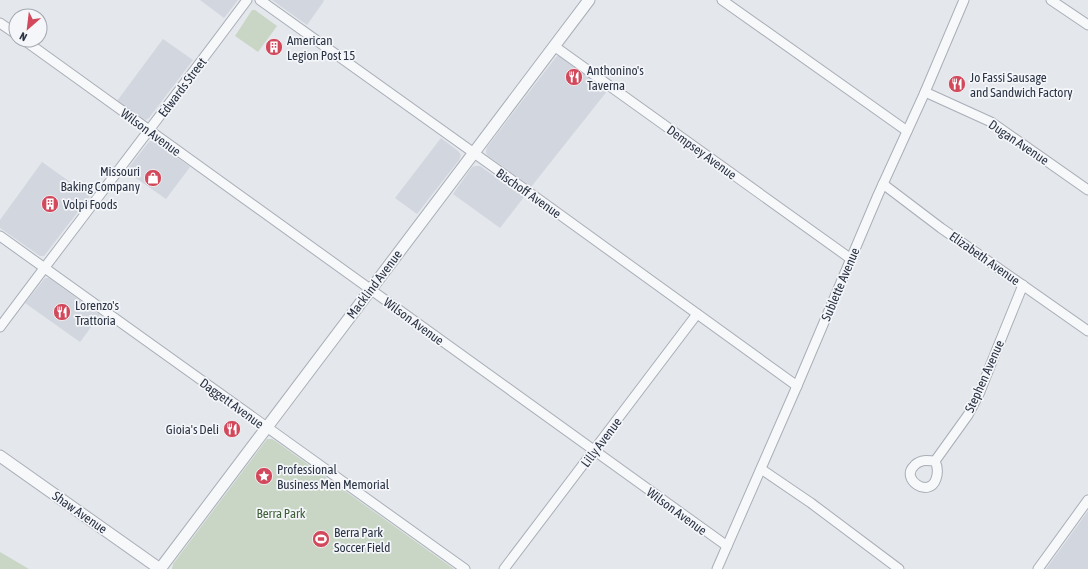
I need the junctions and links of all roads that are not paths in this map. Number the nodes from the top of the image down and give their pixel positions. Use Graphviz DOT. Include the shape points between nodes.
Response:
graph roads {
  1 [pos="247,0"];
  2 [pos="260,0"];
  3 [pos="589,0"];
  4 [pos="722,0"];
  5 [pos="964,0"];
  6 [pos="1051,0"];
  7 [pos="1088,26"];
  8 [pos="554,46"];
  9 [pos="35,48"];
  10 [pos="925,92"];
  11 [pos="150,131"];
  12 [pos="907,131"];
  13 [pos="473,153"];
  14 [pos="883,184"];
  15 [pos="1088,190"];
  16 [pos="0,236"];
  17 [pos="851,259"];
  18 [pos="44,268"];
  19 [pos="1023,285"];
  20 [pos="370,290"];
  21 [pos="696,314"];
  22 [pos="0,326"];
  23 [pos="1088,331"];
  24 [pos="797,386"];
  25 [pos="266,428"];
  26 [pos="594,451"];
  27 [pos="0,456"];
  28 [pos="935,461"];
  29 [pos="761,469"];
  30 [pos="1088,500"];
  31 [pos="727,546"];
  32 [pos="160,569"];
  33 [pos="465,569"];
  34 [pos="504,569"];
  35 [pos="717,569"];
  36 [pos="899,569"];
  37 [pos="1038,569"];
  1 -- 11 [label="street, Edwards Street"];
  2 -- 13 [label="street, Bischoff Avenue"];
  3 -- 8 [label="street, Macklind Avenue"];
  4 -- 12 [label="street"];
  5 -- 10 [label="street, Sublette Avenue"];
  6 -- 7 [label="street"];
  8 -- 13 [label="street, Macklind Avenue"];
  8 -- 17 [label="street, Dempsey Avenue"];
  9 -- 11 [label="street, Wilson Avenue"];
  10 -- 12 [label="street, Sublette Avenue"];
  10 -- 15 [label="street, Dugan Avenue" via="991,122"];
  11 -- 18 [label="street, Edwards Street"];
  11 -- 20 [label="street, Wilson Avenue"];
  12 -- 14 [label="street, Sublette Avenue"];
  13 -- 20 [label="street, Macklind Avenue"];
  13 -- 21 [label="street, Bischoff Avenue"];
  14 -- 17 [label="street, Sublette Avenue"];
  14 -- 19 [label="street, Elizabeth Avenue" via="940,228"];
  16 -- 18 [label="street, Daggett Avenue"];
  17 -- 24 [label="street, Sublette Avenue"];
  18 -- 22 [label="street, Edwards Street"];
  18 -- 25 [label="street, Daggett Avenue"];
  19 -- 23 [label="street, Elizabeth Avenue"];
  19 -- 28 [label="street, Stephen Avenue" via="979,394 968,415"];
  20 -- 25 [label="street, Macklind Avenue"];
  20 -- 26 [label="street, Wilson Avenue"];
  21 -- 24 [label="street, Bischoff Avenue"];
  21 -- 26 [label="street, Lilly Avenue"];
  24 -- 29 [label="street, Sublette Avenue"];
  25 -- 32 [label="street, Macklind Avenue"];
  25 -- 33 [label="street, Daggett Avenue"];
  26 -- 31 [label="street, Wilson Avenue"];
  26 -- 34 [label="street, Lilly Avenue"];
  27 -- 32 [label="street, Shaw Avenue"];
  29 -- 31 [label="street, Sublette Avenue"];
  29 -- 36 [label="street"];
  30 -- 37 [label="street"];
  31 -- 35 [label="street, Sublette Avenue"];
}
